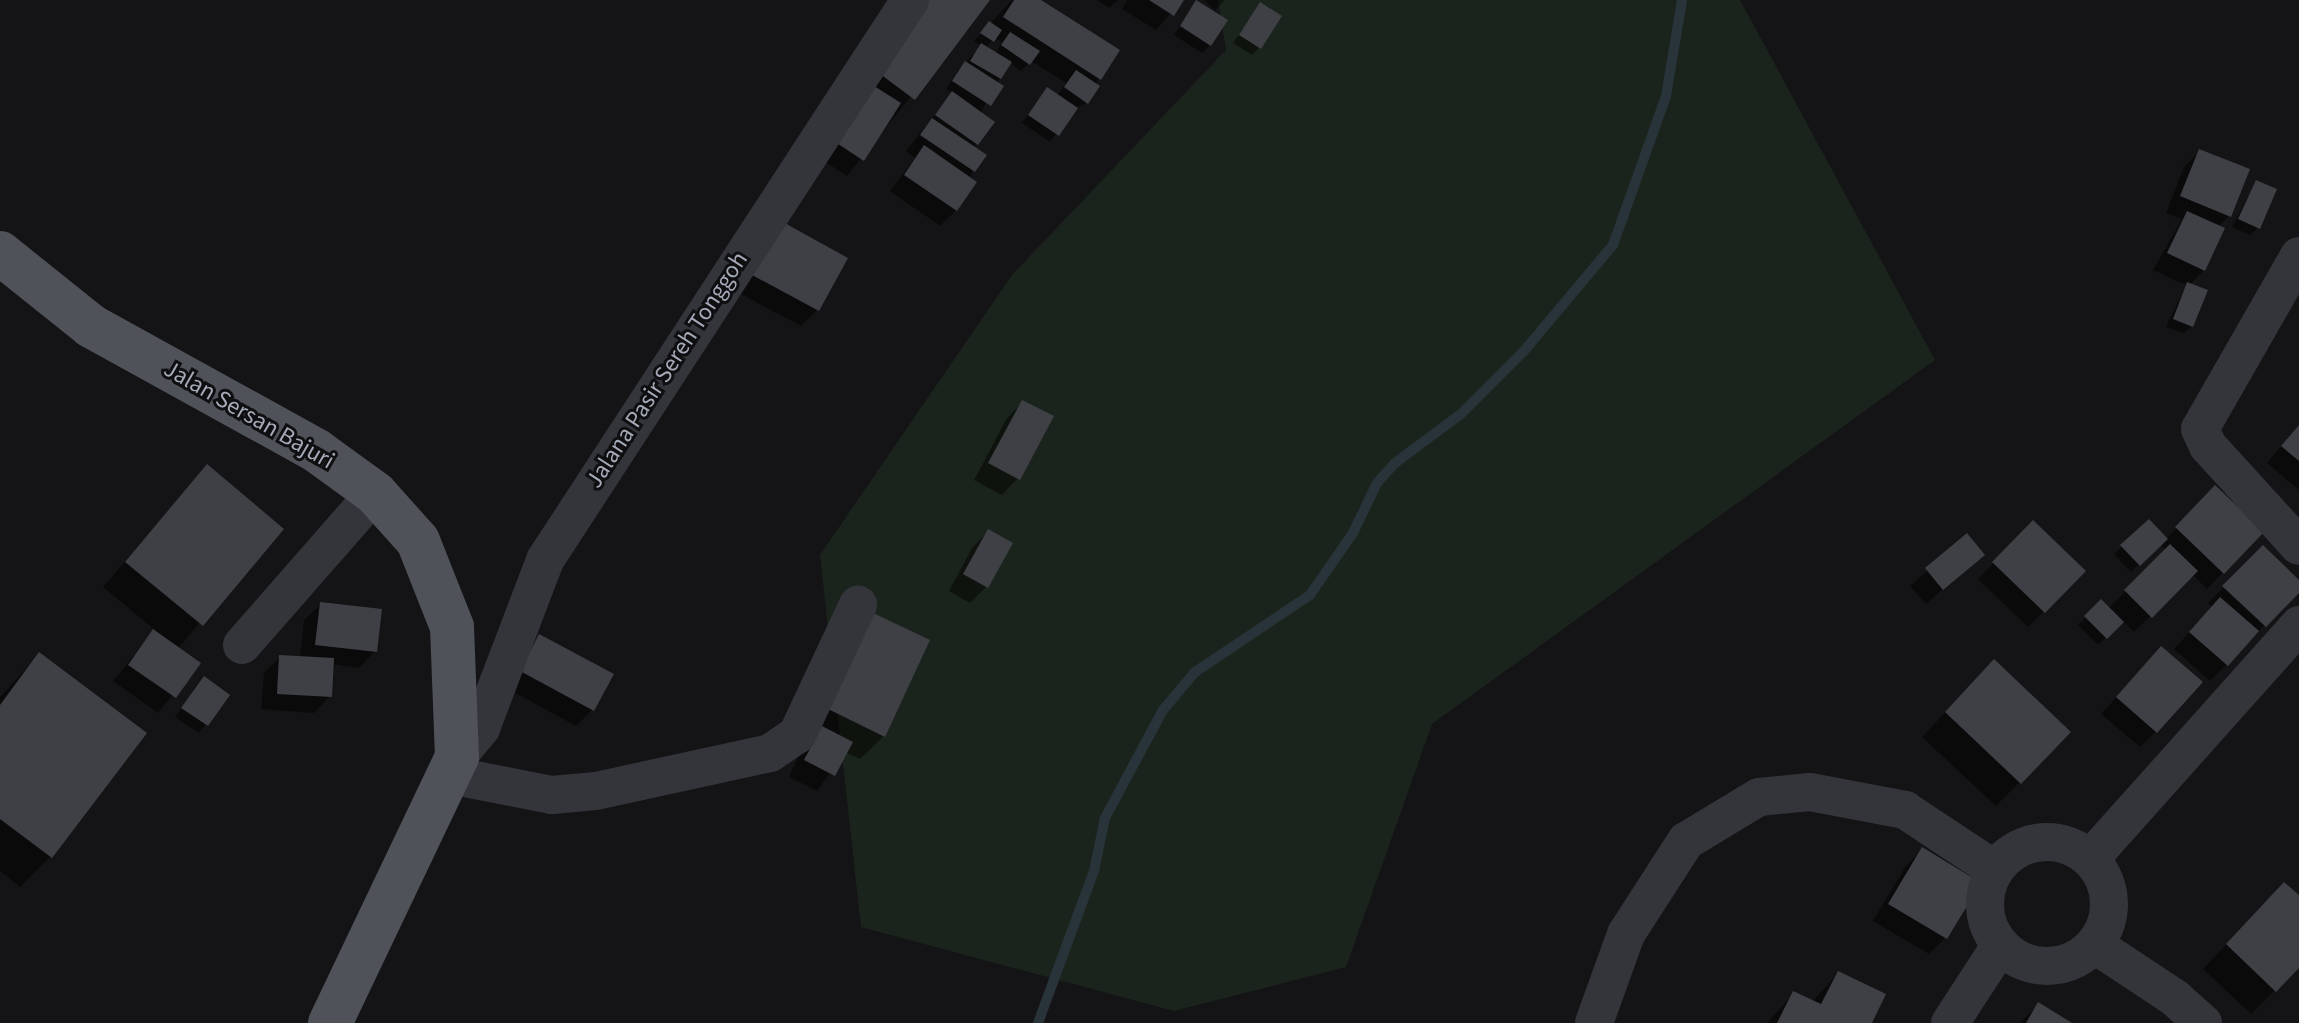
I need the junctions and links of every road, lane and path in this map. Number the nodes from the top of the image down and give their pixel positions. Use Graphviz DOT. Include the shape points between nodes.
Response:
graph roads {
  1 [pos="910,0"];
  2 [pos="0,253"];
  3 [pos="2299,256"];
  4 [pos="375,493"];
  5 [pos="2299,546"];
  6 [pos="858,605"];
  7 [pos="2299,625"];
  8 [pos="242,645"];
  9 [pos="454,766"];
  10 [pos="2090,859"];
  11 [pos="1994,869"];
  12 [pos="2095,945"];
  13 [pos="2000,946"];
  14 [pos="330,1023"];
  15 [pos="1594,1023"];
  16 [pos="1950,1023"];
  17 [pos="2203,1023"];
  1 -- 9 [label="street, Jalana Pasir Sereh Tonggoh" via="545,560 481,728"];
  2 -- 4 [label="main road, Jalan Sersan Bajuri" via="91,326 317,451"];
  3 -- 5 [label="street" via="2200,429 2208,446"];
  4 -- 8 [label="street"];
  4 -- 9 [label="main road, Jalan Sersan Bajuri" via="418,541 452,627"];
  6 -- 9 [label="street" via="797,735 770,753 596,791 552,795"];
  7 -- 10 [label="street"];
  9 -- 14 [label="main road, Jalan Sersan Bajuri"];
  10 -- 11 [label="street" via="2051,842 2009,853"];
  10 -- 12 [label="street" via="2104,878 2109,901 2106,924"];
  11 -- 13 [label="street" via="1984,908"];
  11 -- 15 [label="street" via="1905,810 1810,792 1759,797 1686,841 1626,934"];
  12 -- 13 [label="street" via="2082,957 2048,967 2022,961"];
  12 -- 17 [label="street"];
  13 -- 16 [label="street"];
}
